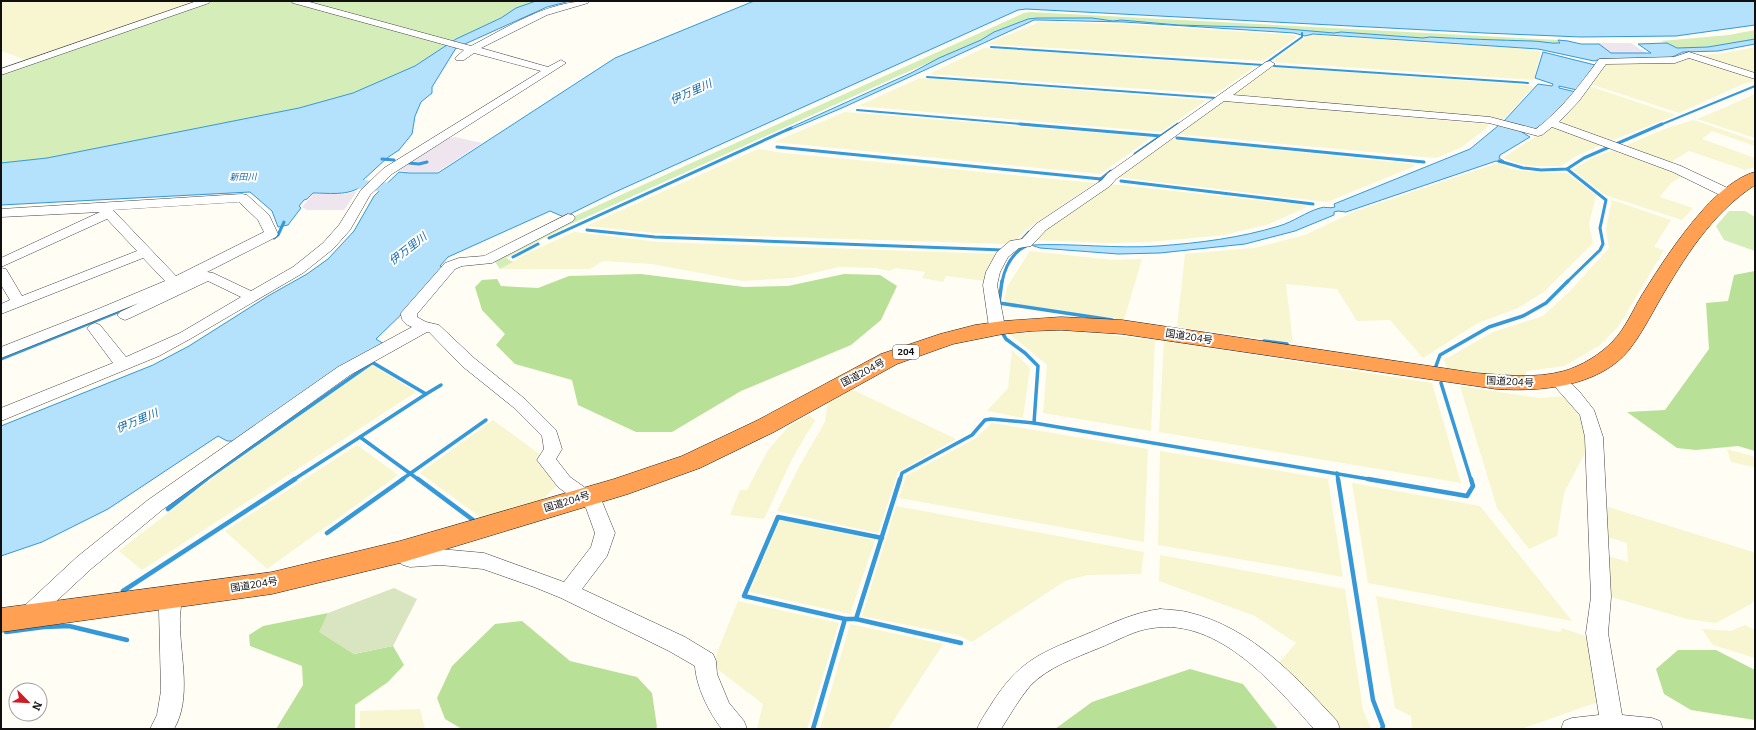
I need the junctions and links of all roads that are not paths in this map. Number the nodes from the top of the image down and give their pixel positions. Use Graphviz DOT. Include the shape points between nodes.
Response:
graph roads {
  1 [pos="206,1"];
  2 [pos="296,1"];
  3 [pos="585,1"];
  4 [pos="470,48"];
  5 [pos="460,58"];
  6 [pos="561,63"];
  7 [pos="1270,64"];
  8 [pos="549,70"];
  9 [pos="1,72"];
  10 [pos="1755,76"];
  11 [pos="1224,98"];
  12 [pos="1551,123"];
  13 [pos="1755,177"];
  14 [pos="1729,194"];
  15 [pos="106,210"];
  16 [pos="24,212"];
  17 [pos="1,213"];
  18 [pos="568,218"];
  19 [pos="1,224"];
  20 [pos="146,252"];
  21 [pos="1,263"];
  22 [pos="1,272"];
  23 [pos="174,281"];
  24 [pos="252,297"];
  25 [pos="18,302"];
  26 [pos="1,308"];
  27 [pos="424,327"];
  28 [pos="997,327"];
  29 [pos="95,328"];
  30 [pos="1,353"];
  31 [pos="123,364"];
  32 [pos="1,365"];
  33 [pos="1558,381"];
  34 [pos="1,415"];
  35 [pos="586,497"];
  36 [pos="400,552"];
  37 [pos="568,592"];
  38 [pos="172,596"];
  39 [pos="27,616"];
  40 [pos="1,620"];
  41 [pos="1612,724"];
  42 [pos="161,729"];
  43 [pos="736,729"];
  44 [pos="988,729"];
  45 [pos="1329,729"];
  46 [pos="1572,729"];
  47 [pos="1652,729"];
  1 -- 9 [label="street"];
  2 -- 4 [label="street"];
  3 -- 4 [label="street" via="544,13"];
  4 -- 5 [label="street"];
  4 -- 8 [label="street"];
  6 -- 8 [label="street"];
  7 -- 11 [label="street"];
  8 -- 24 [label="street" via="388,170 369,188 345,227 328,246 298,270"];
  10 -- 12 [label="street" via="1689,55 1675,60 1603,61 1575,99"];
  11 -- 12 [label="street" via="1490,120 1538,133"];
  11 -- 28 [label="street" via="1112,176 1106,184 1041,227 1026,243 1019,244 1002,255 993,272 990,285"];
  12 -- 14 [label="street" via="1677,169"];
  13 -- 14 [label="highway, 国道204号 / 204"];
  14 -- 33 [label="highway, 国道204号 / 204" via="1688,239 1621,346 1610,357 1593,367"];
  15 -- 16 [label="street"];
  15 -- 20 [label="street"];
  15 -- 21 [label="street"];
  15 -- 23 [label="street" via="242,198 264,218 271,234"];
  16 -- 17 [label="street"];
  16 -- 19 [label="street"];
  18 -- 27 [label="street" via="487,260 459,262 450,266 409,313 410,319"];
  20 -- 23 [label="street"];
  20 -- 25 [label="street"];
  22 -- 25 [label="street"];
  23 -- 30 [label="street"];
  24 -- 29 [label="street" via="208,276"];
  24 -- 31 [label="street" via="185,336"];
  25 -- 26 [label="street"];
  27 -- 35 [label="street" via="434,328 468,362 519,403 550,434 553,449 546,460 564,482"];
  27 -- 39 [label="street" via="344,371 155,505 84,563"];
  28 -- 33 [label="highway, 国道204号 / 204" via="1066,323 1122,327 1476,380 1534,384"];
  28 -- 35 [label="highway, 国道204号 / 204" via="918,347 889,359 725,447 657,475"];
  29 -- 31 [label="street"];
  29 -- 32 [label="street"];
  31 -- 34 [label="street"];
  33 -- 41 [label="street" via="1588,414 1594,437 1601,597 1598,633"];
  35 -- 36 [label="highway, 国道204号 / 204"];
  35 -- 37 [label="street" via="594,504 605,533 600,550"];
  36 -- 37 [label="street" via="410,560 440,557 484,561"];
  36 -- 38 [label="highway, 国道204号 / 204" via="272,583"];
  37 -- 43 [label="street" via="677,644 705,661 706,674 720,710"];
  38 -- 39 [label="highway, 国道204号 / 204"];
  38 -- 42 [label="street" via="168,617 173,670 169,711"];
  39 -- 40 [label="highway, 国道204号 / 204"];
  41 -- 46 [label="street"];
  41 -- 47 [label="street"];
  44 -- 45 [label="street" via="1023,679 1041,666 1142,621 1160,618 1185,620 1217,630 1241,643 1292,688"];
}
